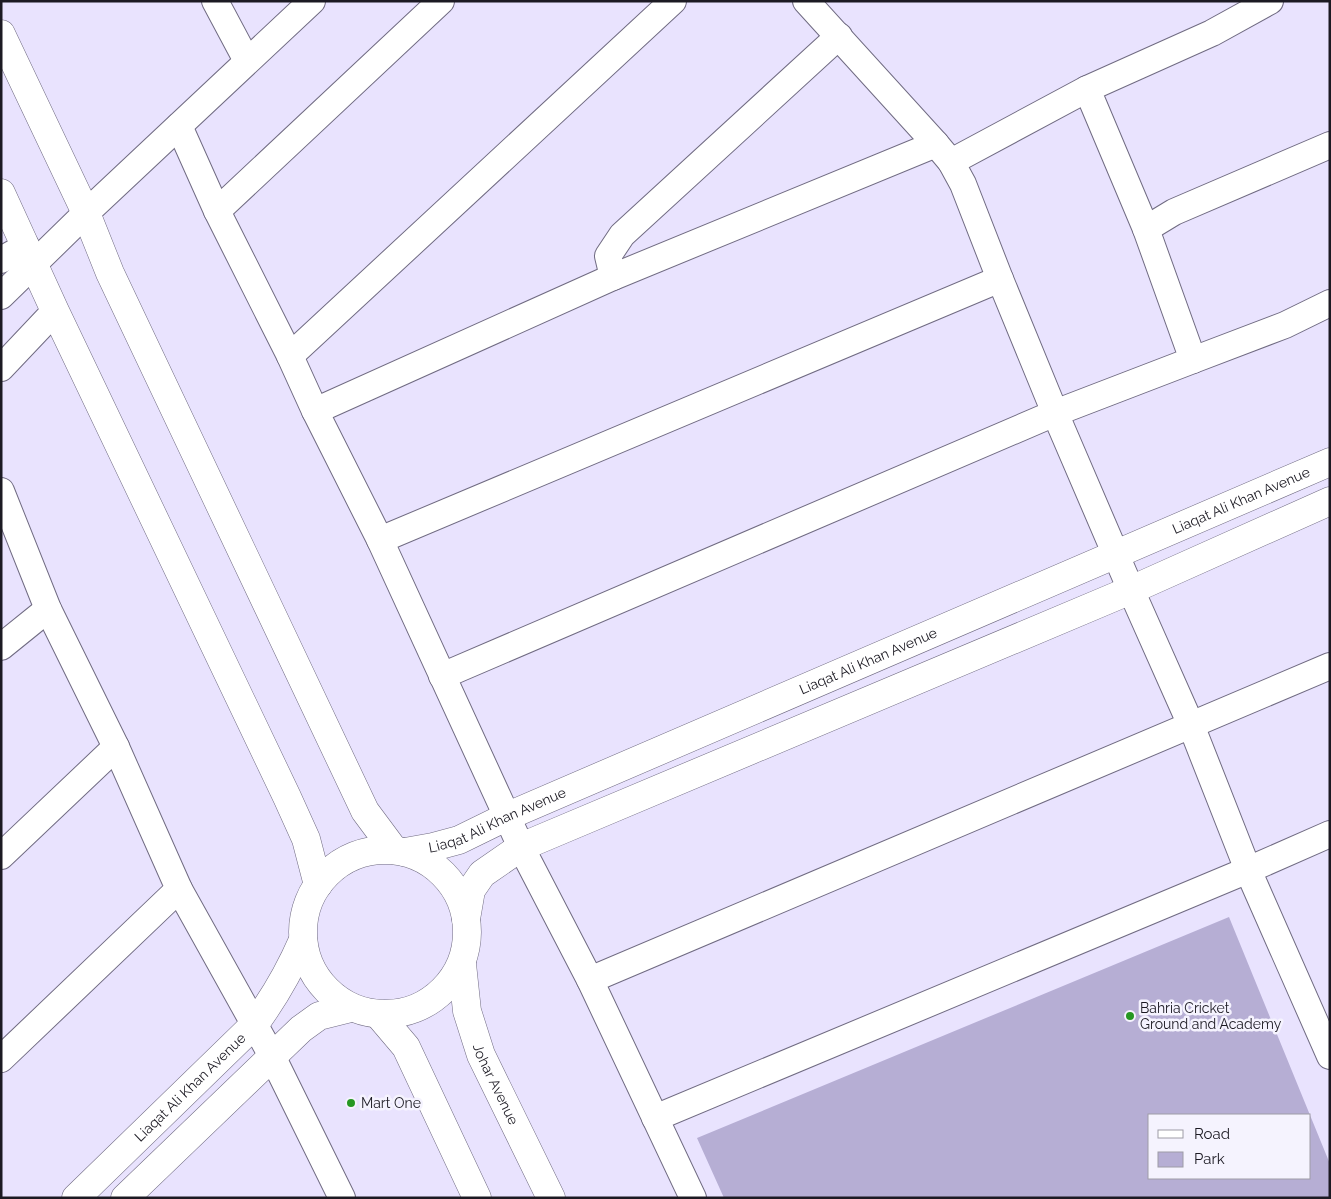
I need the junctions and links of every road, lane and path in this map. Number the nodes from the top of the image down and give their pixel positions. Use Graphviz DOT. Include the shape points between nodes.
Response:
graph roads {
  1 [pos="215,1"];
  2 [pos="312,1"];
  3 [pos="441,1"];
  4 [pos="673,1"];
  5 [pos="806,1"];
  6 [pos="1270,1"];
  7 [pos="1,34"];
  8 [pos="839,36"];
  9 [pos="247,62"];
  10 [pos="1087,90"];
  11 [pos="178,126"];
  12 [pos="1330,145"];
  13 [pos="944,153"];
  14 [pos="1,193"];
  15 [pos="217,211"];
  16 [pos="86,213"];
  17 [pos="1146,229"];
  18 [pos="30,255"];
  19 [pos="1,260"];
  20 [pos="613,277"];
  21 [pos="1000,279"];
  22 [pos="1,296"];
  23 [pos="1330,303"];
  24 [pos="55,311"];
  25 [pos="290,356"];
  26 [pos="1193,360"];
  27 [pos="1,368"];
  28 [pos="315,411"];
  29 [pos="1055,413"];
  30 [pos="1330,462"];
  31 [pos="1,491"];
  32 [pos="1330,501"];
  33 [pos="380,540"];
  34 [pos="1115,555"];
  35 [pos="1131,590"];
  36 [pos="48,609"];
  37 [pos="1,647"];
  38 [pos="1330,666"];
  39 [pos="442,676"];
  40 [pos="1191,725"];
  41 [pos="116,747"];
  42 [pos="508,816"];
  43 [pos="1330,834"];
  44 [pos="522,846"];
  45 [pos="399,851"];
  46 [pos="1,856"];
  47 [pos="1248,870"];
  48 [pos="318,885"];
  49 [pos="179,890"];
  50 [pos="466,919"];
  51 [pos="303,940"];
  52 [pos="462,964"];
  53 [pos="590,980"];
  54 [pos="1320,1005"];
  55 [pos="351,1008"];
  56 [pos="378,1014"];
  57 [pos="254,1025"];
  58 [pos="272,1056"];
  59 [pos="1330,1056"];
  60 [pos="1,1059"];
  61 [pos="655,1118"];
  62 [pos="76,1198"];
  63 [pos="125,1198"];
  64 [pos="342,1198"];
  65 [pos="477,1198"];
  66 [pos="551,1198"];
  67 [pos="693,1198"];
  1 -- 9 [label="street"];
  2 -- 9 [label="street"];
  3 -- 15 [label="street"];
  4 -- 25 [label="street"];
  5 -- 8 [label="street"];
  6 -- 10 [label="street" via="1212,33"];
  7 -- 16 [label="street"];
  8 -- 13 [label="street"];
  8 -- 20 [label="street" via="622,236 608,256"];
  9 -- 11 [label="street"];
  10 -- 13 [label="street"];
  10 -- 17 [label="street"];
  11 -- 15 [label="street"];
  11 -- 16 [label="street"];
  12 -- 17 [label="street" via="1174,212"];
  13 -- 20 [label="street"];
  13 -- 21 [label="street" via="963,184"];
  14 -- 18 [label="street"];
  15 -- 25 [label="street"];
  16 -- 18 [label="street"];
  16 -- 45 [label="street" via="114,282 361,803"];
  17 -- 26 [label="street"];
  18 -- 19 [label="street"];
  18 -- 22 [label="street"];
  18 -- 24 [label="street"];
  20 -- 28 [label="street"];
  21 -- 29 [label="street"];
  21 -- 33 [label="street"];
  23 -- 26 [label="street" via="1286,325"];
  24 -- 27 [label="street"];
  24 -- 48 [label="street" via="287,797 306,839"];
  25 -- 28 [label="street"];
  26 -- 29 [label="street"];
  28 -- 33 [label="street"];
  29 -- 34 [label="street"];
  29 -- 39 [label="street"];
  30 -- 34 [label="street, Liaqat Ali Khan Avenue"];
  31 -- 36 [label="street"];
  32 -- 35 [label="street"];
  33 -- 39 [label="street"];
  34 -- 35 [label="street"];
  34 -- 42 [label="street, Liaqat Ali Khan Avenue"];
  35 -- 40 [label="street"];
  35 -- 44 [label="street"];
  36 -- 37 [label="street"];
  36 -- 41 [label="street"];
  38 -- 40 [label="street"];
  39 -- 42 [label="street"];
  40 -- 47 [label="street"];
  40 -- 53 [label="street"];
  41 -- 46 [label="street"];
  41 -- 49 [label="street"];
  42 -- 44 [label="street"];
  42 -- 45 [label="street, Liaqat Ali Khan Avenue" via="459,840"];
  43 -- 47 [label="street"];
  44 -- 50 [label="street" via="482,874 471,890"];
  44 -- 53 [label="street"];
  45 -- 48 [label="street" via="372,851 351,858 333,869"];
  45 -- 50 [label="street" via="418,857 441,871 458,893"];
  47 -- 54 [label="street"];
  47 -- 61 [label="street"];
  48 -- 51 [label="street" via="306,911"];
  49 -- 57 [label="street"];
  49 -- 60 [label="street"];
  50 -- 52 [label="street" via="467,941"];
  51 -- 55 [label="street" via="315,976 331,995"];
  51 -- 57 [label="street, Liaqat Ali Khan Avenue" via="287,974"];
  52 -- 56 [label="street" via="437,997 419,1008 399,1014"];
  52 -- 66 [label="street, Johar Avenue" via="467,1011 481,1055"];
  53 -- 61 [label="street"];
  54 -- 59 [label="street"];
  55 -- 56 [label="street"];
  55 -- 58 [label="street" via="319,1016"];
  56 -- 65 [label="street" via="406,1047"];
  57 -- 58 [label="street"];
  57 -- 62 [label="street, Liaqat Ali Khan Avenue"];
  58 -- 63 [label="street"];
  58 -- 64 [label="street"];
  61 -- 67 [label="street"];
}
